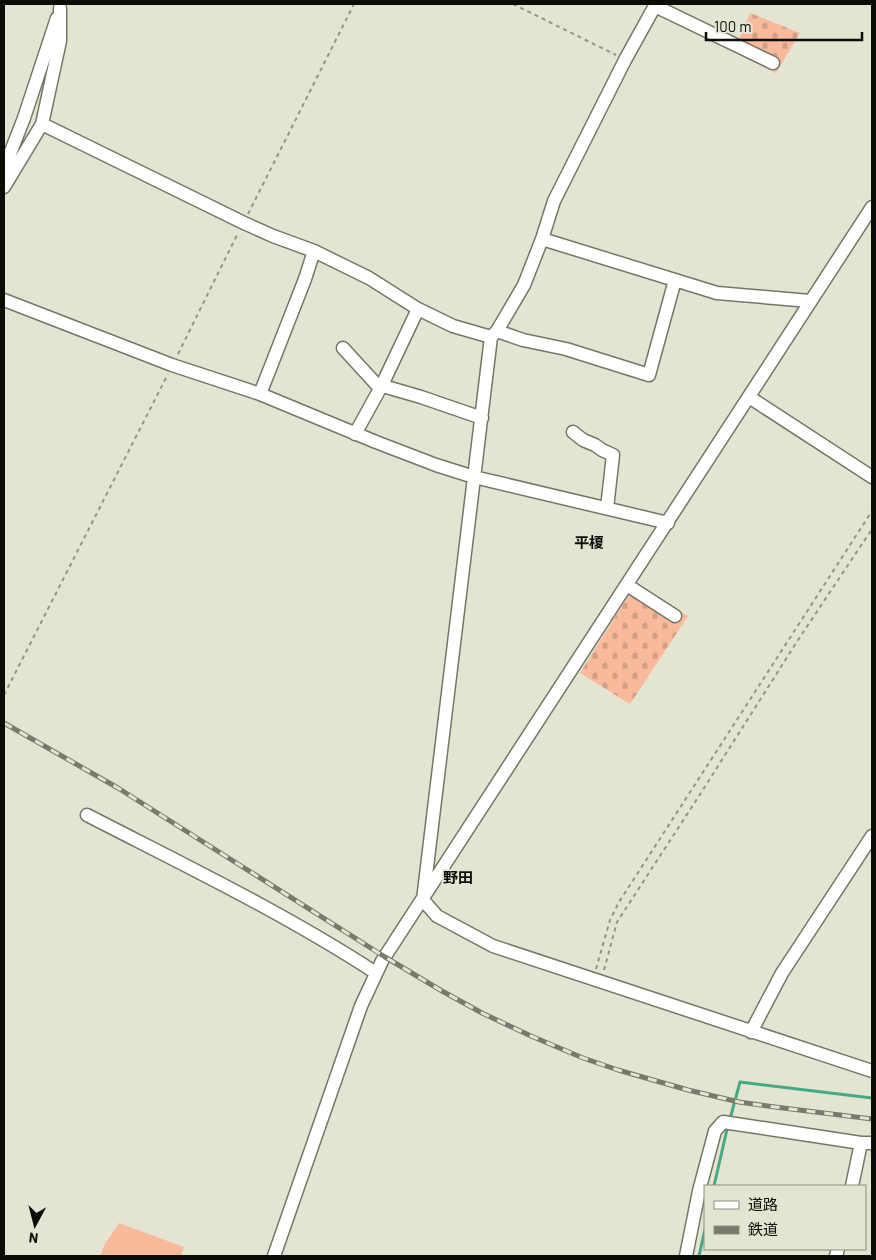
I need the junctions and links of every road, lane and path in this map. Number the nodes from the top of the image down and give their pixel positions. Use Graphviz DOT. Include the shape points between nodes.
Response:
graph roads {
  1 [pos="354,4"];
  2 [pos="513,4"];
  3 [pos="656,5"];
  4 [pos="61,6"];
  5 [pos="626,60"];
  6 [pos="773,63"];
  7 [pos="42,124"];
  8 [pos="4,169"];
  9 [pos="4,187"];
  10 [pos="872,207"];
  11 [pos="244,223"];
  12 [pos="542,239"];
  13 [pos="314,251"];
  14 [pos="675,280"];
  15 [pos="4,300"];
  16 [pos="810,302"];
  17 [pos="418,309"];
  18 [pos="494,334"];
  19 [pos="343,348"];
  20 [pos="172,365"];
  21 [pos="382,385"];
  22 [pos="260,394"];
  23 [pos="750,397"];
  24 [pos="482,418"];
  25 [pos="574,432"];
  26 [pos="355,434"];
  27 [pos="474,477"];
  28 [pos="872,477"];
  29 [pos="606,508"];
  30 [pos="872,511"];
  31 [pos="668,523"];
  32 [pos="872,529"];
  33 [pos="627,585"];
  34 [pos="675,616"];
  35 [pos="4,695"];
  36 [pos="87,815"];
  37 [pos="872,836"];
  38 [pos="423,900"];
  39 [pos="376,974"];
  40 [pos="597,980"];
  41 [pos="751,1032"];
  42 [pos="872,1071"];
  43 [pos="867,1143"];
  44 [pos="852,1185"];
  45 [pos="274,1256"];
  46 [pos="686,1256"];
  1 -- 11 [label="path"];
  2 -- 5 [label="path"];
  3 -- 5 [label="street"];
  3 -- 6 [label="street"];
  4 -- 7 [label="street" via="60,41"];
  4 -- 8 [label="street"];
  5 -- 12 [label="street" via="554,201"];
  7 -- 9 [label="street"];
  7 -- 11 [label="street"];
  10 -- 16 [label="street"];
  11 -- 13 [label="street"];
  11 -- 20 [label="path"];
  12 -- 14 [label="street"];
  12 -- 18 [label="street" via="524,284"];
  13 -- 17 [label="street" via="369,278"];
  13 -- 22 [label="street"];
  14 -- 16 [label="street" via="717,293"];
  14 -- 18 [label="street" via="649,375 566,348"];
  15 -- 20 [label="street"];
  16 -- 23 [label="street"];
  17 -- 18 [label="street" via="453,326"];
  17 -- 21 [label="street"];
  18 -- 24 [label="street"];
  19 -- 21 [label="street" via="376,384"];
  20 -- 22 [label="street"];
  20 -- 35 [label="path"];
  21 -- 24 [label="street"];
  21 -- 26 [label="street"];
  22 -- 26 [label="street"];
  23 -- 28 [label="street"];
  23 -- 31 [label="street"];
  24 -- 27 [label="street"];
  25 -- 29 [label="street" via="613,456"];
  26 -- 27 [label="street"];
  27 -- 29 [label="street"];
  27 -- 38 [label="street"];
  29 -- 31 [label="street"];
  30 -- 40 [label="path" via="618,902 610,920"];
  31 -- 33 [label="street"];
  32 -- 40 [label="path" via="617,922"];
  33 -- 34 [label="street"];
  33 -- 38 [label="street"];
  36 -- 39 [label="street" via="250,899"];
  37 -- 41 [label="street" via="782,973"];
  38 -- 39 [label="street"];
  38 -- 40 [label="street" via="437,916 493,946"];
  39 -- 45 [label="street" via="361,1006"];
  40 -- 41 [label="street"];
  41 -- 42 [label="street"];
  43 -- 44 [label="street"];
  43 -- 46 [label="street" via="723,1122 716,1130 699,1191"];
}
